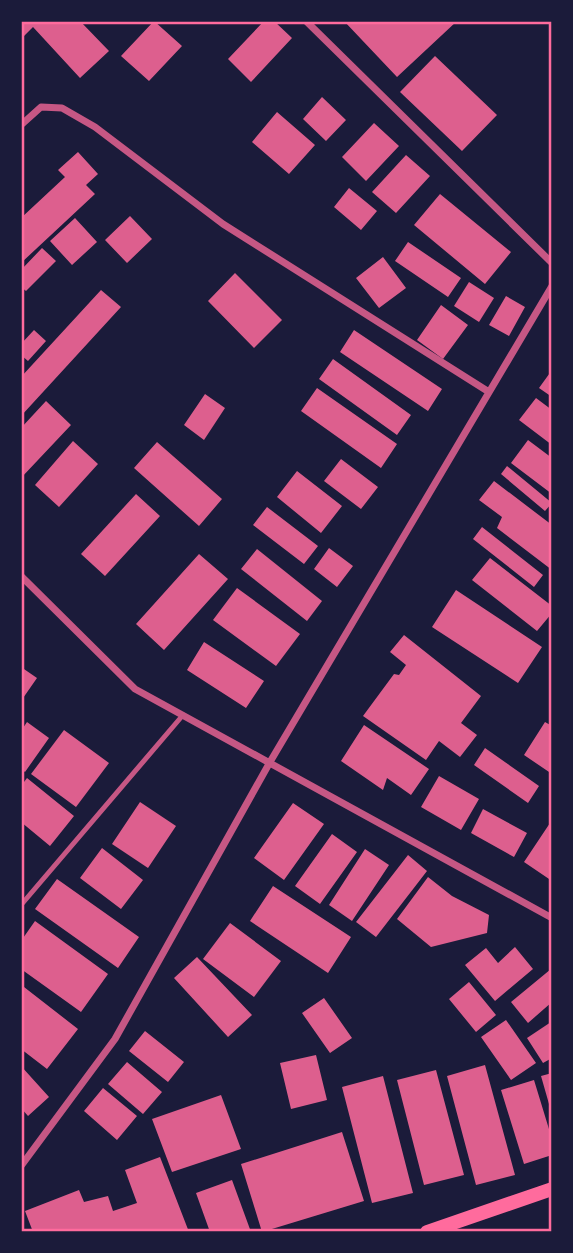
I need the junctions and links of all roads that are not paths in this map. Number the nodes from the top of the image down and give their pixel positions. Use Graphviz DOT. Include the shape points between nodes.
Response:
graph roads {
  1 [pos="306,21"];
  2 [pos="21,125"];
  3 [pos="552,263"];
  4 [pos="552,286"];
  5 [pos="489,391"];
  6 [pos="21,576"];
  7 [pos="183,715"];
  8 [pos="270,762"];
  9 [pos="21,905"];
  10 [pos="552,918"];
  11 [pos="21,1166"];
  12 [pos="552,1189"];
  13 [pos="445,1229"];
  14 [pos="427,1232"];
  1 -- 3 [label="street"];
  2 -- 5 [label="street" via="41,107 62,108 95,127 223,224"];
  4 -- 5 [label="street"];
  5 -- 8 [label="street"];
  6 -- 7 [label="street" via="135,689"];
  7 -- 8 [label="street"];
  7 -- 9 [label="lane"];
  8 -- 10 [label="street"];
  8 -- 11 [label="street" via="115,1039"];
  12 -- 13 [label="main road"];
  13 -- 14 [label="main road"];
}
